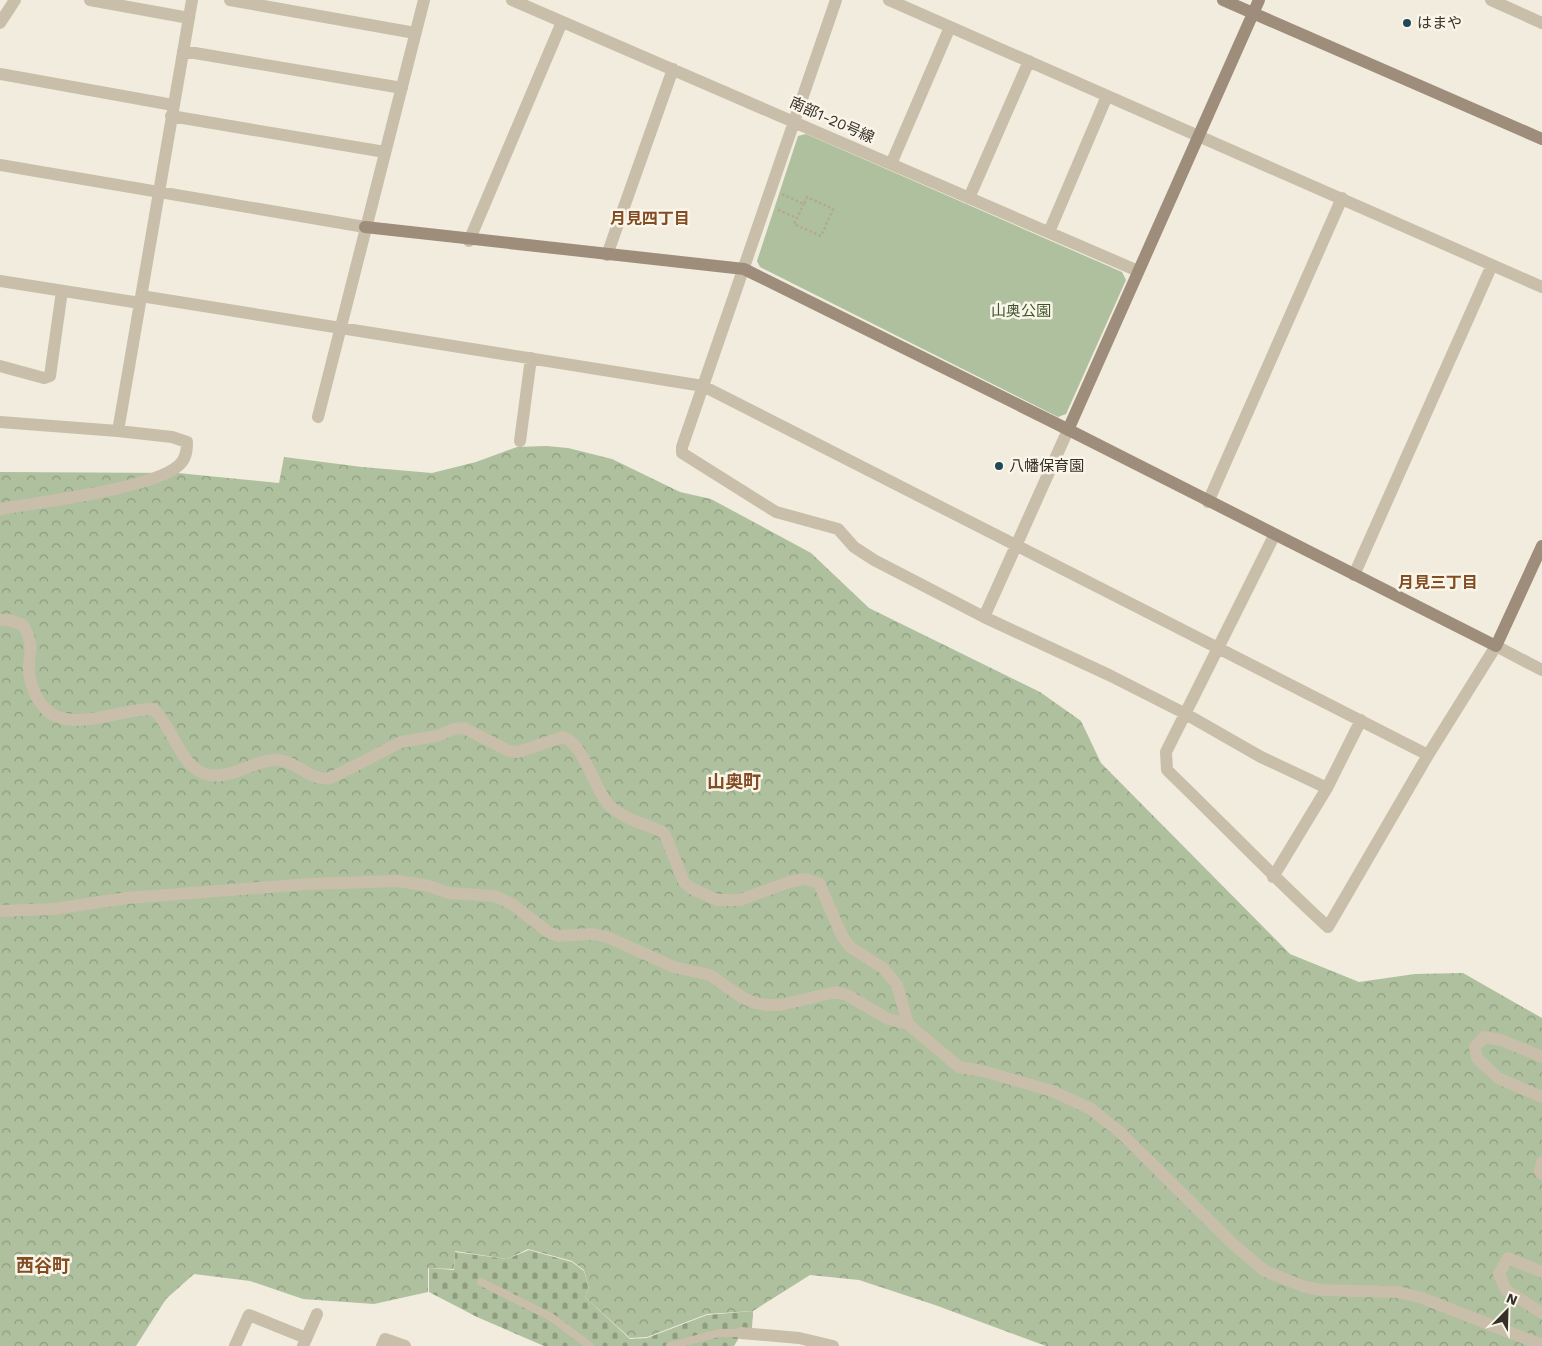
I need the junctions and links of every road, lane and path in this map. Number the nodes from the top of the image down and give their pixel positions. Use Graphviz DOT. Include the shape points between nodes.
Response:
graph roads {
  1 [pos="14,0"];
  2 [pos="90,0"];
  3 [pos="192,0"];
  4 [pos="230,0"];
  5 [pos="424,0"];
  6 [pos="512,0"];
  7 [pos="836,0"];
  8 [pos="889,0"];
  9 [pos="1223,0"];
  10 [pos="1259,0"];
  11 [pos="1491,0"];
  12 [pos="1254,14"];
  13 [pos="189,18"];
  14 [pos="562,22"];
  15 [pos="0,23"];
  16 [pos="1542,23"];
  17 [pos="950,27"];
  18 [pos="416,33"];
  19 [pos="183,51"];
  20 [pos="1029,61"];
  21 [pos="673,69"];
  22 [pos="0,74"];
  23 [pos="402,88"];
  24 [pos="1107,96"];
  25 [pos="172,110"];
  26 [pos="795,121"];
  27 [pos="1198,136"];
  28 [pos="1542,139"];
  29 [pos="385,152"];
  30 [pos="891,164"];
  31 [pos="0,166"];
  32 [pos="771,189"];
  33 [pos="159,192"];
  34 [pos="969,198"];
  35 [pos="1342,198"];
  36 [pos="766,204"];
  37 [pos="804,204"];
  38 [pos="797,218"];
  39 [pos="365,227"];
  40 [pos="1048,232"];
  41 [pos="469,241"];
  42 [pos="607,255"];
  43 [pos="1492,265"];
  44 [pos="744,269"];
  45 [pos="1138,270"];
  46 [pos="0,281"];
  47 [pos="1542,287"];
  48 [pos="62,292"];
  49 [pos="140,300"];
  50 [pos="339,329"];
  51 [pos="531,358"];
  52 [pos="0,366"];
  53 [pos="703,386"];
  54 [pos="318,416"];
  55 [pos="0,422"];
  56 [pos="1068,430"];
  57 [pos="118,431"];
  58 [pos="520,441"];
  59 [pos="1208,502"];
  60 [pos="0,509"];
  61 [pos="1274,536"];
  62 [pos="1017,544"];
  63 [pos="1542,546"];
  64 [pos="1354,575"];
  65 [pos="984,617"];
  66 [pos="0,620"];
  67 [pos="1496,646"];
  68 [pos="1219,648"];
  69 [pos="1542,670"];
  70 [pos="1184,713"];
  71 [pos="1361,720"];
  72 [pos="1428,755"];
  73 [pos="1327,788"];
  74 [pos="1274,877"];
  75 [pos="0,911"];
  76 [pos="908,1024"];
  77 [pos="1542,1057"];
  78 [pos="1542,1097"];
  79 [pos="1542,1162"];
  80 [pos="1542,1174"];
  81 [pos="1542,1272"];
  82 [pos="481,1282"];
  83 [pos="1542,1313"];
  84 [pos="316,1314"];
  85 [pos="741,1333"];
  86 [pos="305,1342"];
  87 [pos="1542,1345"];
  88 [pos="235,1346"];
  89 [pos="382,1346"];
  90 [pos="405,1346"];
  91 [pos="590,1346"];
  92 [pos="670,1346"];
  93 [pos="833,1346"];
  1 -- 15 [label="street"];
  2 -- 13 [label="street"];
  3 -- 13 [label="street"];
  4 -- 18 [label="street"];
  5 -- 18 [label="street"];
  6 -- 14 [label="street, 南部1-20号線"];
  7 -- 26 [label="street"];
  8 -- 17 [label="street"];
  9 -- 12 [label="street"];
  10 -- 12 [label="street"];
  11 -- 16 [label="street"];
  12 -- 27 [label="street"];
  12 -- 28 [label="street"];
  13 -- 19 [label="street"];
  14 -- 21 [label="street, 南部1-20号線"];
  14 -- 41 [label="street"];
  17 -- 20 [label="street"];
  17 -- 30 [label="street"];
  18 -- 23 [label="street"];
  19 -- 23 [label="street"];
  19 -- 25 [label="street"];
  20 -- 24 [label="street"];
  20 -- 34 [label="street"];
  21 -- 26 [label="street, 南部1-20号線"];
  21 -- 42 [label="street"];
  22 -- 25 [label="street"];
  23 -- 29 [label="street"];
  24 -- 27 [label="street"];
  24 -- 40 [label="street"];
  25 -- 29 [label="street"];
  25 -- 33 [label="street"];
  26 -- 30 [label="street, 南部1-20号線"];
  26 -- 32 [label="street"];
  27 -- 35 [label="street"];
  27 -- 45 [label="street"];
  29 -- 39 [label="street"];
  30 -- 34 [label="street, 南部1-20号線"];
  31 -- 33 [label="street"];
  32 -- 36 [label="street"];
  32 -- 37 [label="path"];
  33 -- 39 [label="street"];
  33 -- 49 [label="street"];
  34 -- 40 [label="street, 南部1-20号線"];
  35 -- 43 [label="street"];
  35 -- 59 [label="street"];
  36 -- 38 [label="path"];
  36 -- 44 [label="street"];
  37 -- 38 [label="path"];
  37 -- 38 [label="path" via="807,197 833,209 821,236 794,224"];
  39 -- 41 [label="street"];
  39 -- 50 [label="street"];
  40 -- 45 [label="street, 南部1-20号線"];
  41 -- 42 [label="street"];
  42 -- 44 [label="street"];
  43 -- 47 [label="street"];
  43 -- 64 [label="street"];
  44 -- 53 [label="street"];
  44 -- 56 [label="street"];
  45 -- 56 [label="street"];
  46 -- 48 [label="street"];
  48 -- 49 [label="street"];
  48 -- 52 [label="street" via="50,376 44,378"];
  49 -- 50 [label="street"];
  49 -- 57 [label="street"];
  50 -- 51 [label="street"];
  50 -- 54 [label="street"];
  51 -- 53 [label="street"];
  51 -- 58 [label="street"];
  53 -- 62 [label="street"];
  53 -- 65 [label="street" via="682,453 776,512 838,529 863,553"];
  55 -- 57 [label="street"];
  56 -- 59 [label="street"];
  56 -- 62 [label="street"];
  57 -- 60 [label="street" via="172,437 187,442 188,453 179,466 161,476 114,489"];
  59 -- 61 [label="street"];
  61 -- 64 [label="street"];
  61 -- 68 [label="street"];
  62 -- 65 [label="street"];
  62 -- 68 [label="street"];
  63 -- 67 [label="street"];
  64 -- 67 [label="street"];
  65 -- 70 [label="street"];
  66 -- 76 [label="street" via="23,625 31,639 29,672 32,687 41,703 54,715 66,721 79,722 153,709 193,768 209,775 222,775 279,760 318,778 331,778 401,742 464,728 509,751 518,752 563,737 568,739 607,802 619,812 665,835 678,871 691,888 717,900 732,901 789,882 805,879 819,883 842,936 850,946 883,968 897,985"];
  67 -- 69 [label="street"];
  67 -- 72 [label="street"];
  68 -- 70 [label="street"];
  68 -- 71 [label="street"];
  70 -- 73 [label="street" via="1261,757"];
  70 -- 74 [label="street" via="1166,752 1167,770 1244,843"];
  71 -- 72 [label="street"];
  71 -- 73 [label="street"];
  72 -- 74 [label="street" via="1328,926"];
  73 -- 74 [label="street"];
  75 -- 76 [label="street" via="52,909 207,891 398,881 449,893 495,896 512,904 548,932 558,936 593,934 607,937 674,967 710,975 755,1003 768,1006 836,992 888,1019"];
  76 -- 87 [label="street" via="959,1067 1052,1091 1091,1109 1121,1133 1265,1272 1305,1287 1398,1292 1422,1298"];
  77 -- 78 [label="street" via="1501,1040 1484,1037 1476,1047 1477,1058 1498,1078"];
  79 -- 80 [label="street"];
  81 -- 83 [label="street" via="1508,1258 1499,1274 1506,1290"];
  82 -- 91 [label="lane" via="551,1318"];
  84 -- 86 [label="street"];
  85 -- 92 [label="lane" via="712,1335"];
  85 -- 93 [label="street" via="799,1338"];
  86 -- 88 [label="street" via="249,1315"];
  89 -- 90 [label="street" via="385,1339"];
}
